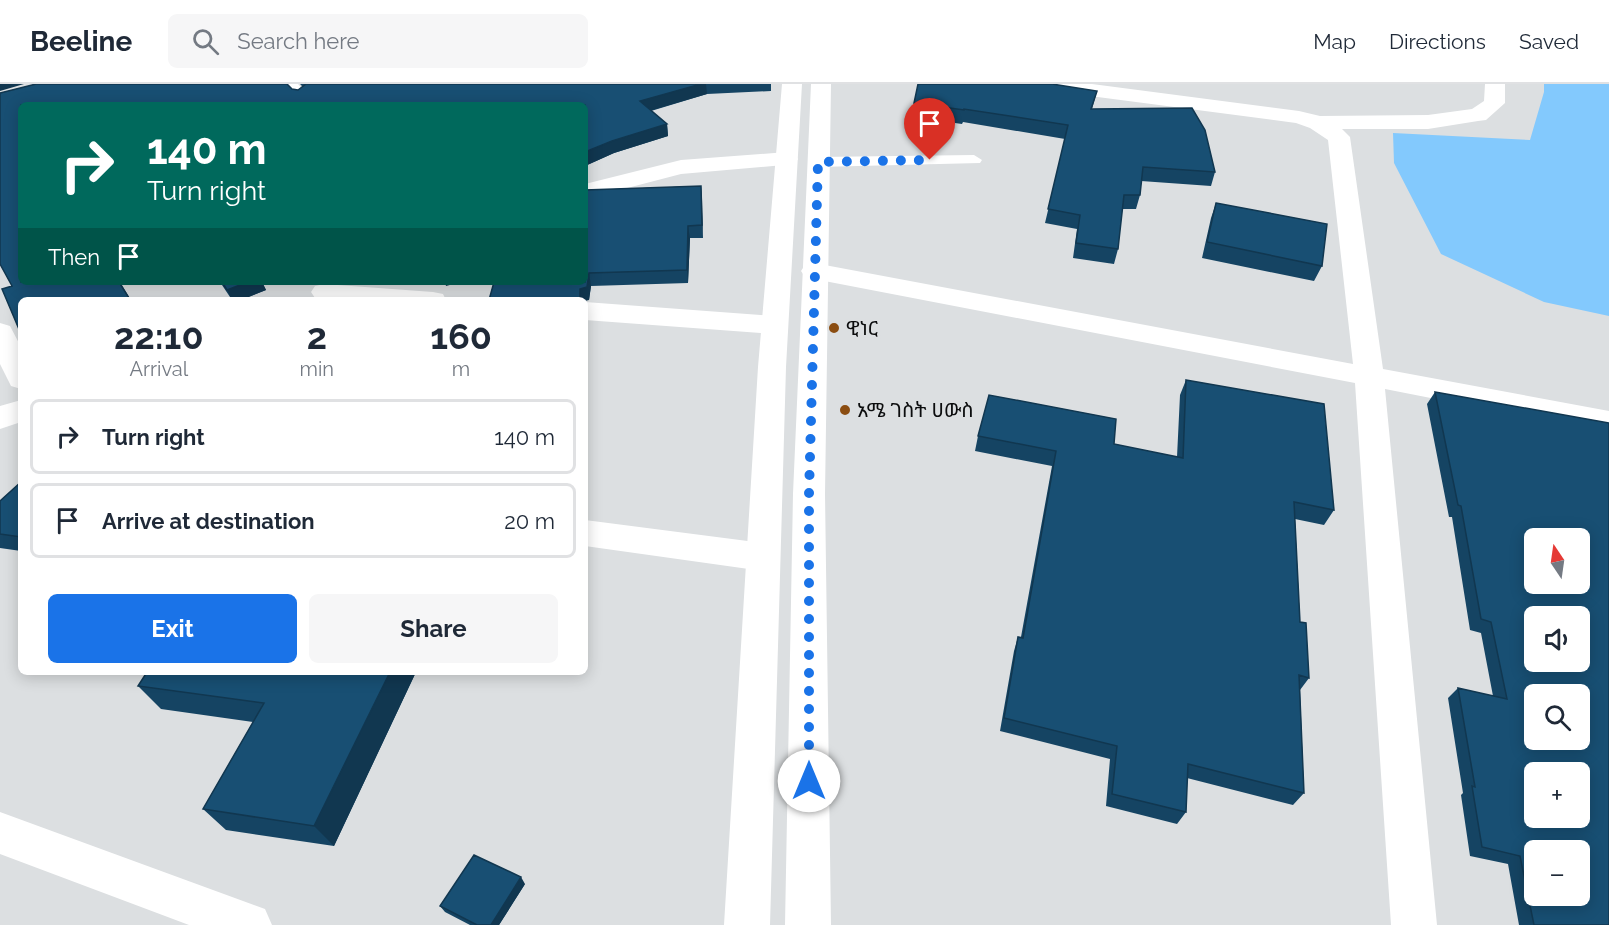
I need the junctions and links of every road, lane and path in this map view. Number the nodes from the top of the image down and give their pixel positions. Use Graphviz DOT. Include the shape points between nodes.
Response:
graph roads {
  1 [pos="290,84"];
  2 [pos="792,84"];
  3 [pos="820,84"];
  4 [pos="1044,84"];
  5 [pos="1495,84"];
  6 [pos="302,96"];
  7 [pos="1318,123"];
  8 [pos="975,160"];
  9 [pos="802,161"];
  10 [pos="588,191"];
  11 [pos="814,271"];
  12 [pos="342,285"];
  13 [pos="314,296"];
  14 [pos="344,297"];
  15 [pos="588,311"];
  16 [pos="774,325"];
  17 [pos="0,332"];
  18 [pos="18,372"];
  19 [pos="1370,377"];
  20 [pos="18,411"];
  21 [pos="0,418"];
  22 [pos="1609,422"];
  23 [pos="588,533"];
  24 [pos="763,557"];
  25 [pos="0,833"];
  26 [pos="249,925"];
  27 [pos="747,925"];
  28 [pos="808,925"];
  29 [pos="1414,925"];
  1 -- 6 [label="lane"];
  2 -- 9 [label="street"];
  3 -- 9 [label="street"];
  4 -- 7 [label="street" via="1299,117"];
  5 -- 7 [label="street" via="1494,103 1478,115 1428,122"];
  7 -- 19 [label="street" via="1339,137"];
  8 -- 9 [label="lane"];
  9 -- 10 [label="street" via="681,168"];
  9 -- 11 [label="street"];
  9 -- 16 [label="street"];
  11 -- 19 [label="street"];
  11 -- 28 [label="street"];
  12 -- 13 [label="street"];
  13 -- 14 [label="street"];
  15 -- 16 [label="street"];
  16 -- 24 [label="street"];
  17 -- 18 [label="street"];
  19 -- 22 [label="street"];
  19 -- 29 [label="street"];
  20 -- 21 [label="street"];
  23 -- 24 [label="street"];
  24 -- 27 [label="street"];
  25 -- 26 [label="street"];
}
